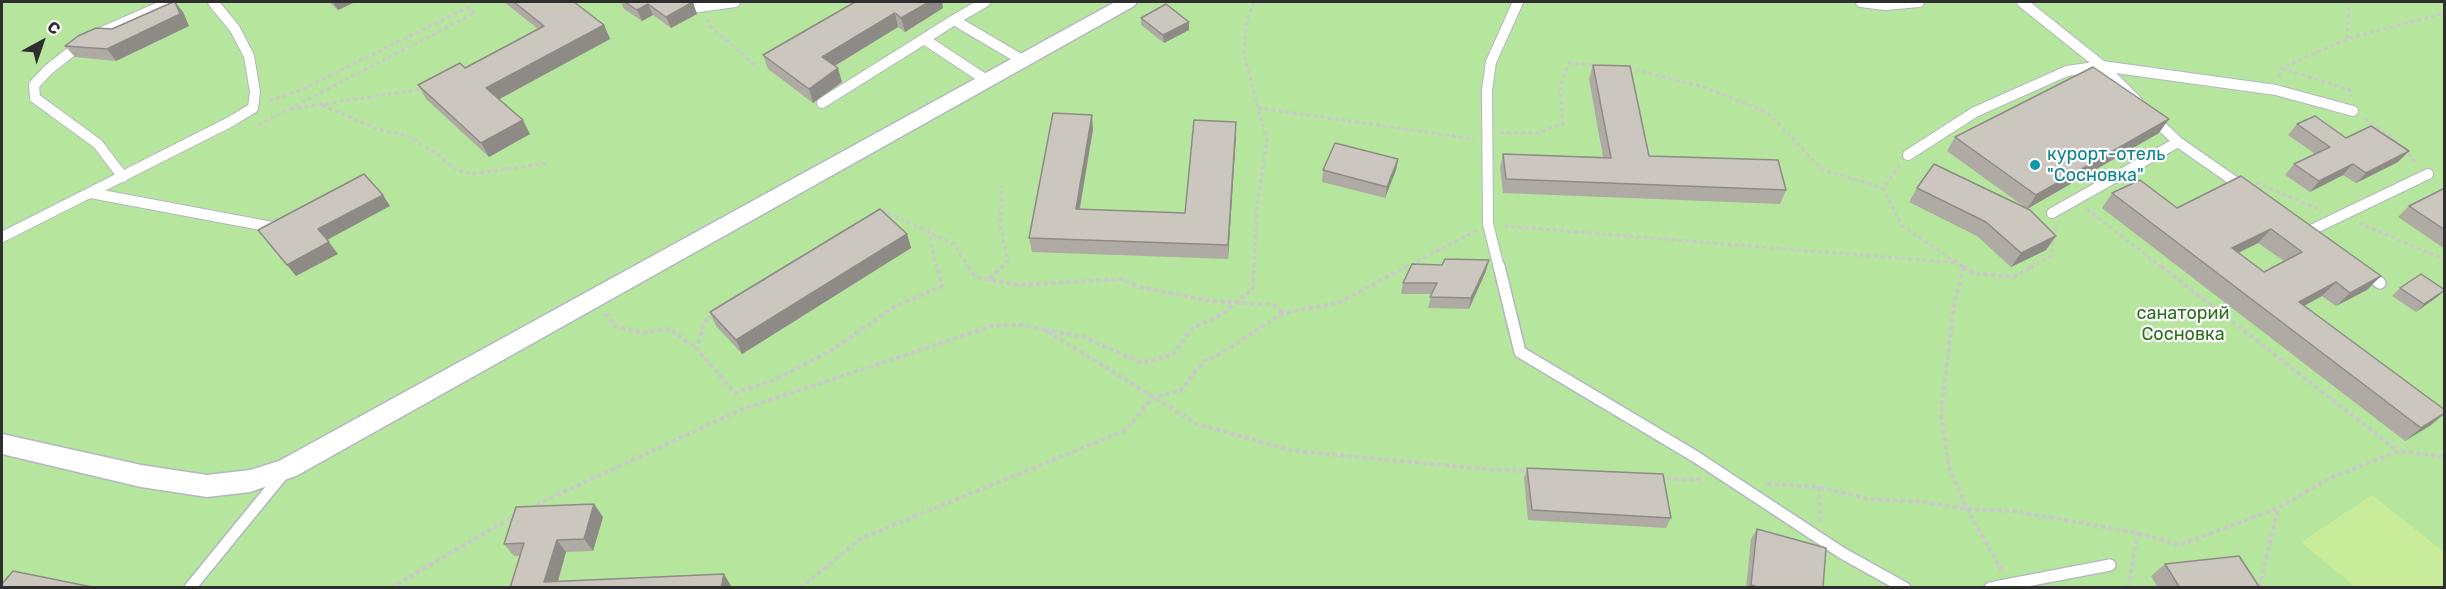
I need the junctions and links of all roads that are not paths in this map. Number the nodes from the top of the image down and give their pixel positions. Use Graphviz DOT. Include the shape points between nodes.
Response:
graph roads {
  1 [pos="171,2"];
  2 [pos="213,2"];
  3 [pos="735,2"];
  4 [pos="985,2"];
  5 [pos="1128,2"];
  6 [pos="1518,2"];
  7 [pos="1861,2"];
  8 [pos="1918,2"];
  9 [pos="2022,2"];
  10 [pos="1902,3"];
  11 [pos="695,4"];
  12 [pos="954,20"];
  13 [pos="924,39"];
  14 [pos="1022,60"];
  15 [pos="2102,66"];
  16 [pos="986,80"];
  17 [pos="822,103"];
  18 [pos="2353,111"];
  19 [pos="2178,142"];
  20 [pos="1908,155"];
  21 [pos="2428,174"];
  22 [pos="123,177"];
  23 [pos="90,193"];
  24 [pos="2251,194"];
  25 [pos="2052,213"];
  26 [pos="293,216"];
  27 [pos="2307,232"];
  28 [pos="2,237"];
  29 [pos="2352,264"];
  30 [pos="2380,284"];
  31 [pos="2,444"];
  32 [pos="286,469"];
  33 [pos="2110,565"];
  34 [pos="190,588"];
  35 [pos="1905,588"];
  36 [pos="1990,588"];
  1 -- 22 [label="lane" via="84,41 34,85 35,98 98,144"];
  2 -- 22 [label="lane" via="235,29 249,56 255,92 253,108"];
  3 -- 11 [label="lane"];
  4 -- 12 [label="lane"];
  5 -- 14 [label="street"];
  6 -- 35 [label="lane" via="1491,62 1487,90 1488,224 1520,352 1842,553"];
  7 -- 10 [label="lane"];
  8 -- 10 [label="lane"];
  9 -- 15 [label="lane"];
  12 -- 13 [label="lane"];
  12 -- 14 [label="lane"];
  13 -- 16 [label="lane"];
  13 -- 17 [label="lane"];
  14 -- 16 [label="street"];
  15 -- 18 [label="lane" via="2276,90"];
  15 -- 19 [label="lane"];
  15 -- 20 [label="lane" via="2067,71 1975,112"];
  16 -- 32 [label="street"];
  19 -- 24 [label="lane"];
  19 -- 25 [label="lane"];
  21 -- 27 [label="lane"];
  22 -- 23 [label="lane"];
  23 -- 26 [label="lane" via="272,227"];
  23 -- 28 [label="lane"];
  29 -- 30 [label="lane"];
  31 -- 32 [label="street" via="141,476 207,486 250,482"];
  32 -- 34 [label="lane"];
  33 -- 36 [label="lane"];
}
